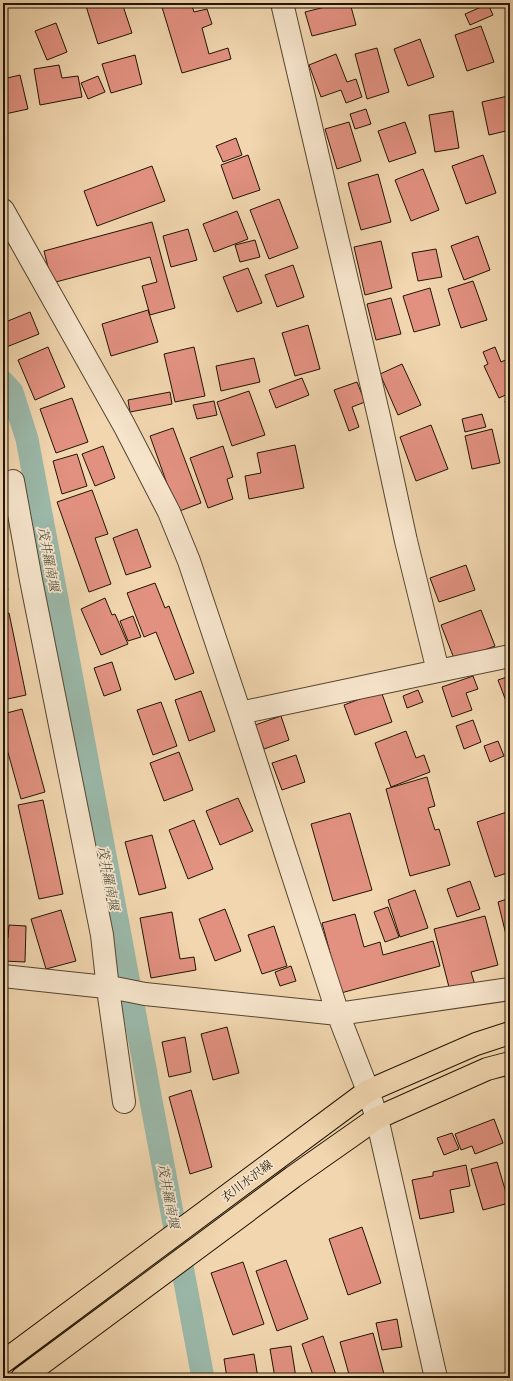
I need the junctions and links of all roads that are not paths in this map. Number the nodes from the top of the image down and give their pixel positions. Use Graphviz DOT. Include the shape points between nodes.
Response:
graph roads {
  1 [pos="282,3"];
  2 [pos="3,210"];
  3 [pos="12,247"];
  4 [pos="13,481"];
  5 [pos="510,656"];
  6 [pos="438,671"];
  7 [pos="240,713"];
  8 [pos="3,976"];
  9 [pos="111,988"];
  10 [pos="510,989"];
  11 [pos="338,1014"];
  12 [pos="510,1033"];
  13 [pos="510,1063"];
  14 [pos="368,1091"];
  15 [pos="124,1102"];
  16 [pos="377,1118"];
  17 [pos="3,1362"];
  18 [pos="22,1378"];
  19 [pos="436,1378"];
  1 -- 6 [label="street"];
  2 -- 3 [label="street"];
  3 -- 7 [label="street" via="124,425 169,512 189,561"];
  4 -- 9 [label="street"];
  5 -- 6 [label="street"];
  6 -- 7 [label="street"];
  7 -- 11 [label="street"];
  8 -- 9 [label="street"];
  9 -- 11 [label="street" via="145,994"];
  9 -- 15 [label="street"];
  10 -- 11 [label="street"];
  11 -- 14 [label="street"];
  12 -- 14 [label="main road, 衣川水沢線" via="476,1044"];
  13 -- 16 [label="main road, 衣川水沢線" via="487,1069"];
  14 -- 16 [label="street"];
  14 -- 17 [label="main road, 衣川水沢線"];
  16 -- 18 [label="main road, 衣川水沢線" via="293,1177"];
  16 -- 19 [label="street"];
}
